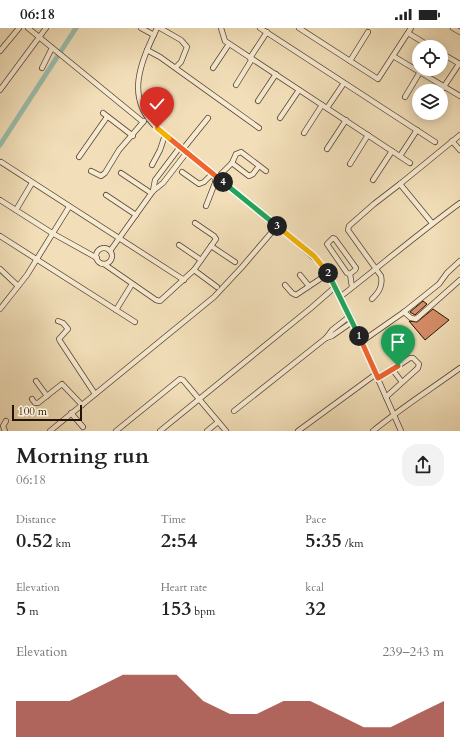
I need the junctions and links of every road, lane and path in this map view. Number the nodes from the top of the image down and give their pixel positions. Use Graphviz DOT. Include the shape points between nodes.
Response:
graph roads {
  1 [pos="19,28"];
  2 [pos="28,28"];
  3 [pos="46,28"];
  4 [pos="140,28"];
  5 [pos="157,28"];
  6 [pos="160,28"];
  7 [pos="221,28"];
  8 [pos="260,28"];
  9 [pos="299,28"];
  10 [pos="411,28"];
  11 [pos="453,28"];
  12 [pos="267,32"];
  13 [pos="368,32"];
  14 [pos="460,32"];
  15 [pos="408,33"];
  16 [pos="154,35"];
  17 [pos="39,37"];
  18 [pos="420,40"];
  19 [pos="229,44"];
  20 [pos="52,48"];
  21 [pos="0,50"];
  22 [pos="146,50"];
  23 [pos="393,56"];
  24 [pos="448,57"];
  25 [pos="251,58"];
  26 [pos="350,61"];
  27 [pos="460,64"];
  28 [pos="176,67"];
  29 [pos="412,67"];
  30 [pos="42,68"];
  31 [pos="213,68"];
  32 [pos="276,74"];
  33 [pos="418,76"];
  34 [pos="425,76"];
  35 [pos="344,82"];
  36 [pos="436,84"];
  37 [pos="446,84"];
  38 [pos="236,85"];
  39 [pos="0,90"];
  40 [pos="299,90"];
  41 [pos="448,91"];
  42 [pos="460,96"];
  43 [pos="405,97"];
  44 [pos="258,101"];
  45 [pos="322,105"];
  46 [pos="327,108"];
  47 [pos="103,113"];
  48 [pos="107,117"];
  49 [pos="208,118"];
  50 [pos="280,118"];
  51 [pos="346,120"];
  52 [pos="146,121"];
  53 [pos="259,128"];
  54 [pos="417,130"];
  55 [pos="304,134"];
  56 [pos="165,135"];
  57 [pos="368,135"];
  58 [pos="460,135"];
  59 [pos="133,136"];
  60 [pos="452,141"];
  61 [pos="435,142"];
  62 [pos="327,149"];
  63 [pos="183,150"];
  64 [pos="460,150"];
  65 [pos="392,151"];
  66 [pos="400,156"];
  67 [pos="79,157"];
  68 [pos="1,162"];
  69 [pos="232,163"];
  70 [pos="410,163"];
  71 [pos="350,164"];
  72 [pos="152,165"];
  73 [pos="259,166"];
  74 [pos="91,171"];
  75 [pos="266,171"];
  76 [pos="182,172"];
  77 [pos="121,173"];
  78 [pos="216,175"];
  79 [pos="373,180"];
  80 [pos="32,183"];
  81 [pos="400,184"];
  82 [pos="152,192"];
  83 [pos="106,195"];
  84 [pos="0,200"];
  85 [pos="460,203"];
  86 [pos="206,206"];
  87 [pos="69,207"];
  88 [pos="16,210"];
  89 [pos="136,215"];
  90 [pos="195,223"];
  91 [pos="432,223"];
  92 [pos="277,226"];
  93 [pos="52,233"];
  94 [pos="0,236"];
  95 [pos="119,238"];
  96 [pos="179,245"];
  97 [pos="211,246"];
  98 [pos="110,251"];
  99 [pos="97,258"];
  100 [pos="36,259"];
  101 [pos="201,260"];
  102 [pos="235,262"];
  103 [pos="460,262"];
  104 [pos="104,264"];
  105 [pos="0,269"];
  106 [pos="377,269"];
  107 [pos="194,270"];
  108 [pos="326,271"];
  109 [pos="300,274"];
  110 [pos="350,274"];
  111 [pos="184,280"];
  112 [pos="460,280"];
  113 [pos="132,284"];
  114 [pos="285,285"];
  115 [pos="18,286"];
  116 [pos="309,286"];
  117 [pos="335,287"];
  118 [pos="352,287"];
  119 [pos="217,288"];
  120 [pos="340,296"];
  121 [pos="372,299"];
  122 [pos="1,305"];
  123 [pos="116,310"];
  124 [pos="404,312"];
  125 [pos="350,316"];
  126 [pos="58,321"];
  127 [pos="135,322"];
  128 [pos="352,322"];
  129 [pos="326,338"];
  130 [pos="361,342"];
  131 [pos="460,368"];
  132 [pos="392,369"];
  133 [pos="377,376"];
  134 [pos="36,381"];
  135 [pos="402,382"];
  136 [pos="95,394"];
  137 [pos="47,396"];
  138 [pos="386,397"];
  139 [pos="32,399"];
  140 [pos="199,399"];
  141 [pos="82,405"];
  142 [pos="234,411"];
  143 [pos="71,413"];
  144 [pos="394,414"];
  145 [pos="6,421"];
  146 [pos="218,422"];
  147 [pos="83,427"];
  148 [pos="4,430"];
  149 [pos="50,431"];
  150 [pos="116,431"];
  151 [pos="160,431"];
  152 [pos="207,431"];
  153 [pos="226,431"];
  154 [pos="298,431"];
  155 [pos="372,431"];
  156 [pos="401,431"];
  1 -- 21 [label="street"];
  2 -- 17 [label="street"];
  3 -- 17 [label="street"];
  4 -- 16 [label="street"];
  5 -- 16 [label="street"];
  6 -- 28 [label="street" via="181,40 187,47"];
  7 -- 19 [label="street"];
  8 -- 12 [label="street"];
  9 -- 26 [label="street"];
  10 -- 15 [label="street"];
  11 -- 14 [label="street"];
  12 -- 25 [label="street"];
  12 -- 35 [label="street"];
  13 -- 26 [label="street"];
  15 -- 18 [label="street"];
  15 -- 23 [label="street"];
  16 -- 22 [label="street"];
  17 -- 20 [label="street"];
  17 -- 39 [label="street"];
  19 -- 25 [label="street"];
  19 -- 31 [label="street"];
  20 -- 30 [label="street"];
  20 -- 52 [label="street"];
  22 -- 28 [label="street"];
  22 -- 52 [label="street" via="138,89"];
  23 -- 26 [label="street" via="378,79"];
  23 -- 29 [label="street"];
  24 -- 27 [label="street"];
  25 -- 32 [label="street"];
  25 -- 38 [label="street"];
  27 -- 37 [label="street"];
  28 -- 53 [label="street"];
  32 -- 40 [label="street"];
  32 -- 44 [label="street"];
  33 -- 43 [label="street"];
  34 -- 36 [label="street"];
  35 -- 46 [label="street"];
  35 -- 54 [label="street"];
  40 -- 45 [label="street"];
  40 -- 50 [label="street"];
  41 -- 42 [label="street"];
  45 -- 46 [label="street"];
  45 -- 55 [label="street"];
  46 -- 51 [label="street"];
  47 -- 48 [label="street"];
  48 -- 59 [label="street"];
  48 -- 67 [label="street"];
  49 -- 63 [label="street"];
  51 -- 57 [label="street"];
  51 -- 62 [label="street"];
  52 -- 56 [label="street"];
  52 -- 59 [label="street"];
  54 -- 61 [label="street"];
  54 -- 66 [label="street"];
  56 -- 63 [label="street"];
  56 -- 72 [label="street"];
  57 -- 65 [label="street"];
  57 -- 71 [label="street"];
  58 -- 60 [label="street"];
  59 -- 74 [label="street" via="103,176"];
  60 -- 64 [label="street"];
  60 -- 81 [label="street"];
  63 -- 78 [label="street"];
  63 -- 82 [label="street" via="163,183"];
  63 -- 82 [label="street" via="155,180"];
  65 -- 66 [label="street"];
  65 -- 79 [label="street"];
  66 -- 70 [label="street"];
  68 -- 80 [label="street"];
  69 -- 73 [label="street" via="249,176"];
  69 -- 73 [label="street" via="236,154 240,152"];
  69 -- 78 [label="street"];
  73 -- 75 [label="street"];
  76 -- 78 [label="street" via="199,184"];
  77 -- 82 [label="street"];
  78 -- 86 [label="street"];
  78 -- 92 [label="street"];
  80 -- 87 [label="street"];
  80 -- 88 [label="street"];
  81 -- 91 [label="street"];
  81 -- 106 [label="street" via="348,227"];
  82 -- 89 [label="street"];
  83 -- 89 [label="street"];
  84 -- 88 [label="street"];
  85 -- 91 [label="street"];
  87 -- 93 [label="street"];
  87 -- 95 [label="street"];
  88 -- 93 [label="street"];
  89 -- 95 [label="street"];
  90 -- 97 [label="street" via="215,236 216,239"];
  91 -- 106 [label="street"];
  92 -- 108 [label="street" via="314,256"];
  92 -- 136 [label="street" via="214,297"];
  93 -- 99 [label="street"];
  93 -- 100 [label="street"];
  94 -- 100 [label="street"];
  95 -- 98 [label="street"];
  95 -- 111 [label="street"];
  96 -- 101 [label="street"];
  97 -- 101 [label="street"];
  97 -- 102 [label="street"];
  98 -- 99 [label="street" via="100,249"];
  98 -- 104 [label="street" via="111,260"];
  99 -- 104 [label="street"];
  100 -- 115 [label="street"];
  100 -- 123 [label="street"];
  101 -- 107 [label="street"];
  103 -- 124 [label="street" via="439,284"];
  104 -- 113 [label="street"];
  105 -- 115 [label="street"];
  106 -- 118 [label="street"];
  106 -- 121 [label="street" via="382,276 381,285"];
  107 -- 111 [label="street"];
  107 -- 119 [label="street"];
  108 -- 116 [label="street" via="320,279"];
  108 -- 117 [label="street"];
  109 -- 116 [label="street"];
  110 -- 110 [label="street" via="356,268 333,238 327,244"];
  110 -- 118 [label="street"];
  111 -- 113 [label="street" via="160,301"];
  112 -- 124 [label="street" via="416,319"];
  113 -- 123 [label="street"];
  114 -- 116 [label="street" via="296,295"];
  115 -- 122 [label="street"];
  117 -- 120 [label="street"];
  117 -- 140 [label="street"];
  118 -- 120 [label="street"];
  120 -- 125 [label="street"];
  123 -- 127 [label="street"];
  124 -- 130 [label="street"];
  125 -- 128 [label="street"];
  125 -- 129 [label="street"];
  126 -- 136 [label="street" via="68,329 60,341"];
  128 -- 129 [label="street"];
  128 -- 130 [label="street"];
  129 -- 142 [label="street"];
  130 -- 133 [label="street"];
  131 -- 144 [label="street"];
  132 -- 133 [label="street"];
  132 -- 135 [label="street"];
  132 -- 135 [label="street" via="410,358 418,362 418,368"];
  133 -- 138 [label="street"];
  133 -- 154 [label="street"];
  134 -- 137 [label="street"];
  135 -- 138 [label="street"];
  136 -- 141 [label="street"];
  137 -- 139 [label="street" via="38,403"];
  137 -- 141 [label="street" via="62,384"];
  138 -- 144 [label="street"];
  140 -- 146 [label="street"];
  140 -- 150 [label="street" via="183,380 178,380"];
  140 -- 151 [label="street"];
  141 -- 143 [label="street"];
  143 -- 147 [label="street"];
  143 -- 149 [label="street"];
  144 -- 155 [label="street"];
  144 -- 156 [label="street"];
  145 -- 148 [label="street"];
  146 -- 152 [label="street"];
  146 -- 153 [label="street"];
}
